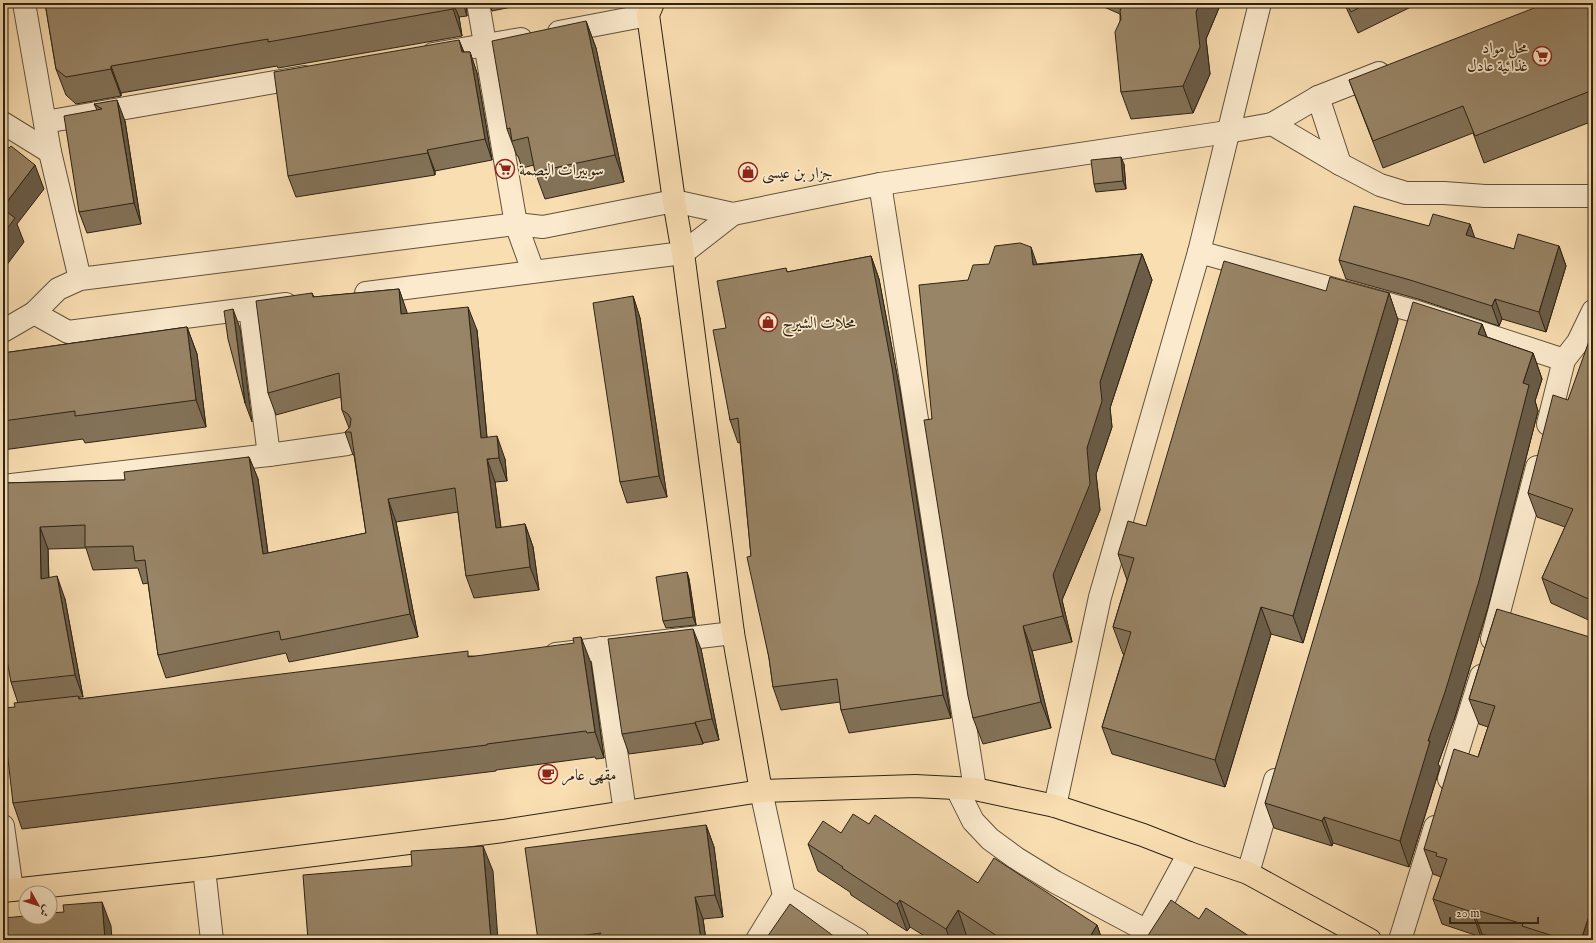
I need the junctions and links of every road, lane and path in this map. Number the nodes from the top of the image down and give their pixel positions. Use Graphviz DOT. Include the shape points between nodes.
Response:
graph roads {
  1 [pos="24,3"];
  2 [pos="478,3"];
  3 [pos="1260,3"];
  4 [pos="650,9"];
  5 [pos="485,45"];
  6 [pos="414,58"];
  7 [pos="1398,66"];
  8 [pos="320,74"];
  9 [pos="1318,97"];
  10 [pos="45,122"];
  11 [pos="3,123"];
  12 [pos="1272,124"];
  13 [pos="1227,132"];
  14 [pos="50,152"];
  15 [pos="1340,164"];
  16 [pos="880,184"];
  17 [pos="1593,196"];
  18 [pos="674,201"];
  19 [pos="733,214"];
  20 [pos="516,224"];
  21 [pos="1199,252"];
  22 [pos="683,253"];
  23 [pos="533,271"];
  24 [pos="80,279"];
  25 [pos="344,296"];
  26 [pos="305,301"];
  27 [pos="250,309"];
  28 [pos="1414,310"];
  29 [pos="1593,311"];
  30 [pos="34,313"];
  31 [pos="3,331"];
  32 [pos="1408,333"];
  33 [pos="1585,345"];
  34 [pos="1564,360"];
  35 [pos="347,444"];
  36 [pos="269,455"];
  37 [pos="3,486"];
  38 [pos="1500,610"];
  39 [pos="1522,617"];
  40 [pos="734,633"];
  41 [pos="601,648"];
  42 [pos="538,656"];
  43 [pos="1282,759"];
  44 [pos="966,789"];
  45 [pos="761,791"];
  46 [pos="1055,806"];
  47 [pos="626,812"];
  48 [pos="3,826"];
  49 [pos="1189,853"];
  50 [pos="204,869"];
  51 [pos="1248,873"];
  52 [pos="8,891"];
  53 [pos="784,896"];
  54 [pos="1144,936"];
  55 [pos="212,940"];
  56 [pos="757,940"];
  57 [pos="858,940"];
  58 [pos="1370,940"];
  59 [pos="1400,940"];
  1 -- 10 [label="street"];
  2 -- 5 [label="street"];
  3 -- 13 [label="street"];
  4 -- 5 [label="street"];
  4 -- 18 [label="main road"];
  5 -- 6 [label="street"];
  5 -- 20 [label="street"];
  7 -- 9 [label="street"];
  8 -- 10 [label="street"];
  9 -- 12 [label="street"];
  9 -- 15 [label="street"];
  10 -- 14 [label="street"];
  11 -- 14 [label="street"];
  12 -- 13 [label="street"];
  12 -- 15 [label="street"];
  13 -- 16 [label="street"];
  13 -- 21 [label="street"];
  14 -- 24 [label="street"];
  15 -- 17 [label="street" via="1380,185 1406,193"];
  16 -- 19 [label="street"];
  16 -- 44 [label="street"];
  18 -- 19 [label="street"];
  18 -- 20 [label="street" via="543,227"];
  18 -- 22 [label="main road"];
  19 -- 22 [label="street"];
  20 -- 23 [label="street"];
  20 -- 24 [label="street"];
  21 -- 28 [label="street"];
  21 -- 46 [label="street" via="1100,597"];
  22 -- 23 [label="street"];
  22 -- 40 [label="main road"];
  23 -- 25 [label="street"];
  24 -- 30 [label="street" via="58,289"];
  26 -- 27 [label="street"];
  27 -- 30 [label="street" via="68,332"];
  27 -- 36 [label="street"];
  28 -- 32 [label="street"];
  28 -- 34 [label="street"];
  29 -- 33 [label="street"];
  30 -- 31 [label="street"];
  33 -- 34 [label="street"];
  34 -- 38 [label="street"];
  35 -- 36 [label="street"];
  36 -- 37 [label="street"];
  38 -- 39 [label="street"];
  38 -- 59 [label="street"];
  40 -- 41 [label="street"];
  40 -- 45 [label="main road"];
  41 -- 42 [label="street"];
  41 -- 47 [label="street"];
  43 -- 51 [label="street"];
  44 -- 45 [label="main road" via="915,786"];
  44 -- 46 [label="main road"];
  44 -- 54 [label="street" via="973,821 990,839 1016,858"];
  45 -- 47 [label="main road"];
  45 -- 53 [label="street"];
  46 -- 49 [label="main road"];
  47 -- 50 [label="main road" via="503,831"];
  48 -- 52 [label="street"];
  49 -- 51 [label="main road"];
  49 -- 54 [label="street"];
  50 -- 52 [label="main road"];
  50 -- 55 [label="street"];
  51 -- 58 [label="main road"];
  53 -- 56 [label="street"];
  53 -- 57 [label="street"];
}
